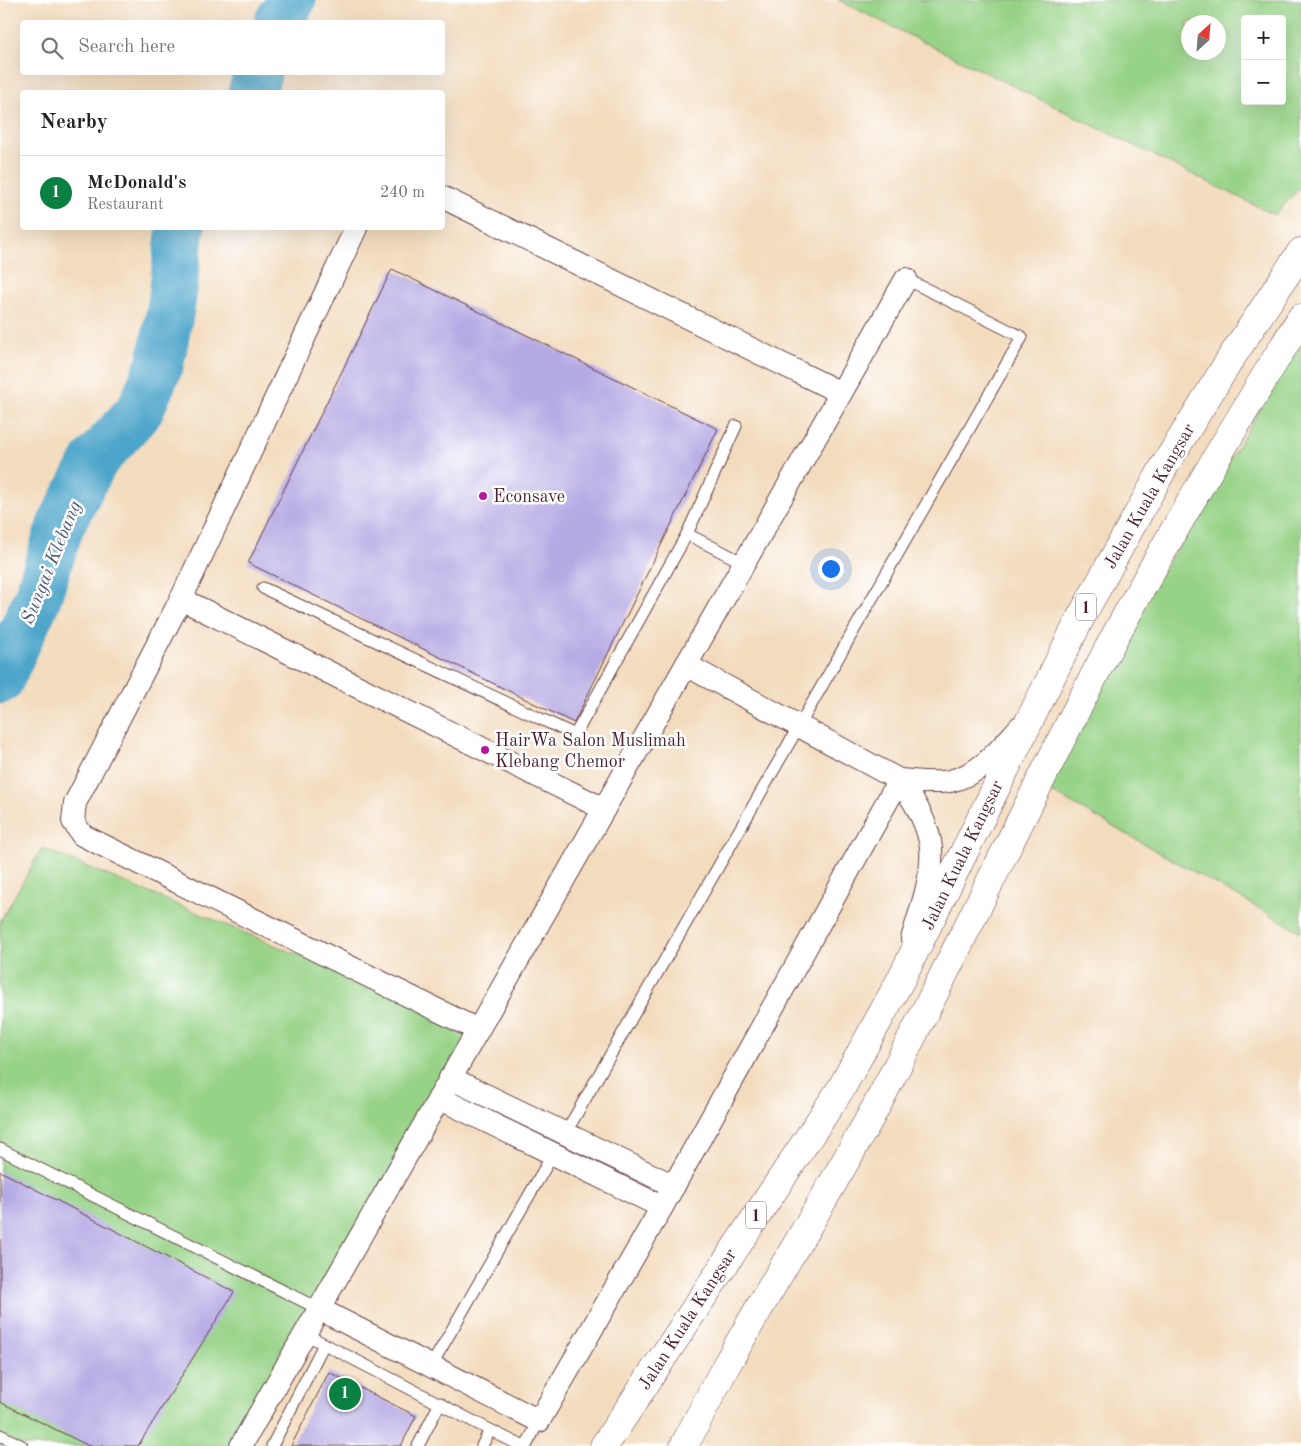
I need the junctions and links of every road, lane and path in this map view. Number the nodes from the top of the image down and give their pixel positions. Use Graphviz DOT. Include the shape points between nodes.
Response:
graph roads {
  1 [pos="445,198"];
  2 [pos="355,230"];
  3 [pos="1301,252"];
  4 [pos="906,279"];
  5 [pos="1301,318"];
  6 [pos="841,393"];
  7 [pos="736,426"];
  8 [pos="687,534"];
  9 [pos="744,563"];
  10 [pos="263,588"];
  11 [pos="180,599"];
  12 [pos="686,665"];
  13 [pos="1031,715"];
  14 [pos="799,726"];
  15 [pos="899,780"];
  16 [pos="604,809"];
  17 [pos="900,978"];
  18 [pos="478,1030"];
  19 [pos="450,1078"];
  20 [pos="439,1098"];
  21 [pos="565,1134"];
  22 [pos="0,1149"];
  23 [pos="553,1154"];
  24 [pos="674,1186"];
  25 [pos="662,1208"];
  26 [pos="319,1309"];
  27 [pos="315,1339"];
  28 [pos="431,1366"];
  29 [pos="440,1403"];
  30 [pos="538,1421"];
  31 [pos="490,1430"];
  32 [pos="0,1435"];
  33 [pos="22,1446"];
  34 [pos="241,1446"];
  35 [pos="272,1446"];
  36 [pos="418,1446"];
  37 [pos="482,1446"];
  38 [pos="524,1446"];
  39 [pos="604,1446"];
  40 [pos="684,1446"];
  1 -- 6 [label="street"];
  2 -- 11 [label="street"];
  3 -- 13 [label="highway, Jalan Kuala Kangsar / 1" via="1165,465"];
  4 -- 6 [label="street"];
  4 -- 14 [label="lane" via="1022,338"];
  5 -- 40 [label="highway, Jalan Kuala Kangsar / 1" via="1199,485 1120,628 876,1106 726,1366"];
  6 -- 9 [label="street"];
  7 -- 8 [label="lane"];
  8 -- 9 [label="lane"];
  8 -- 10 [label="lane" via="575,735"];
  9 -- 12 [label="street"];
  11 -- 16 [label="street"];
  11 -- 18 [label="street" via="75,803 73,821 82,836"];
  12 -- 14 [label="street"];
  12 -- 16 [label="street"];
  13 -- 15 [label="street" via="990,760 970,774 950,781"];
  13 -- 17 [label="highway, Jalan Kuala Kangsar / 1"];
  14 -- 15 [label="street"];
  14 -- 21 [label="lane"];
  15 -- 17 [label="street" via="921,814 930,843 930,868 924,896"];
  15 -- 24 [label="street"];
  16 -- 18 [label="street"];
  17 -- 39 [label="highway, Jalan Kuala Kangsar / 1" via="842,1087"];
  18 -- 19 [label="street"];
  19 -- 20 [label="street"];
  19 -- 21 [label="street"];
  20 -- 23 [label="street"];
  20 -- 26 [label="street"];
  21 -- 24 [label="street"];
  22 -- 26 [label="lane"];
  23 -- 25 [label="street"];
  23 -- 28 [label="lane"];
  24 -- 25 [label="street"];
  25 -- 30 [label="street"];
  26 -- 27 [label="street"];
  26 -- 28 [label="street"];
  27 -- 29 [label="lane"];
  27 -- 34 [label="street"];
  27 -- 35 [label="lane"];
  28 -- 30 [label="street"];
  29 -- 31 [label="lane"];
  29 -- 36 [label="lane"];
  30 -- 38 [label="lane"];
  31 -- 37 [label="lane"];
  31 -- 38 [label="lane"];
  32 -- 33 [label="lane"];
}
